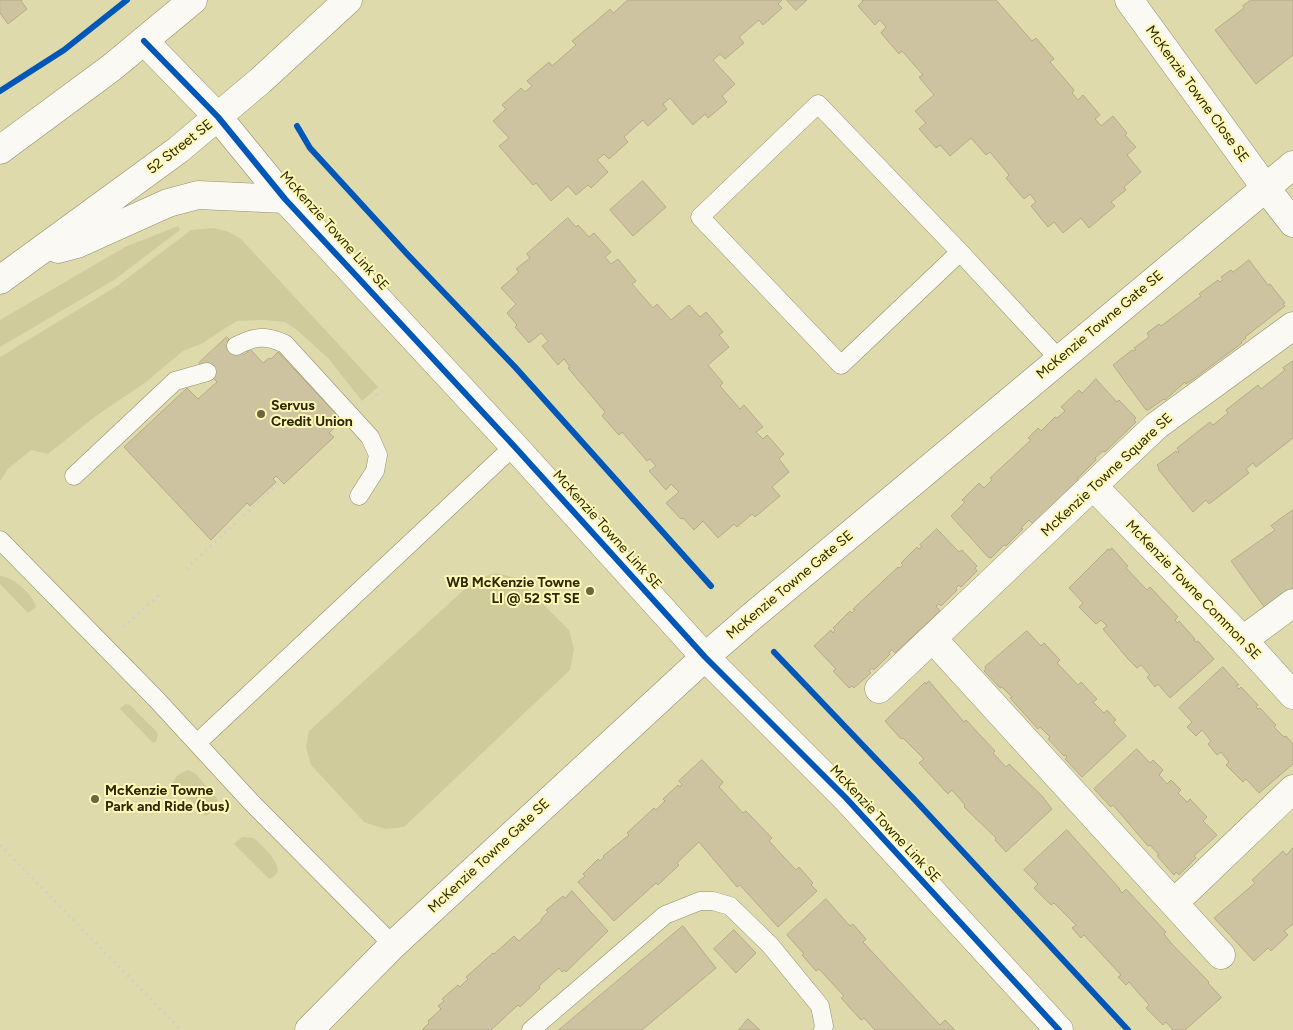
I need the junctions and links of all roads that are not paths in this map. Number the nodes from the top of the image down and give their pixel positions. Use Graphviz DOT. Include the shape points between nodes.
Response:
graph roads {
  1 [pos="193,0"];
  2 [pos="348,0"];
  3 [pos="1129,0"];
  4 [pos="144,41"];
  5 [pos="218,117"];
  6 [pos="0,150"];
  7 [pos="1293,165"];
  8 [pos="1265,188"];
  9 [pos="285,199"];
  10 [pos="1293,223"];
  11 [pos="960,252"];
  12 [pos="32,257"];
  13 [pos="0,280"];
  14 [pos="1293,326"];
  15 [pos="236,346"];
  16 [pos="1059,359"];
  17 [pos="207,372"];
  18 [pos="514,446"];
  19 [pos="74,476"];
  20 [pos="1093,486"];
  21 [pos="359,496"];
  22 [pos="1,540"];
  23 [pos="1293,603"];
  24 [pos="933,639"];
  25 [pos="1243,640"];
  26 [pos="705,657"];
  27 [pos="879,689"];
  28 [pos="1293,695"];
  29 [pos="197,743"];
  30 [pos="1293,789"];
  31 [pos="1174,903"];
  32 [pos="393,945"];
  33 [pos="1221,954"];
  34 [pos="309,1030"];
  35 [pos="531,1030"];
  36 [pos="823,1030"];
  37 [pos="1059,1030"];
  1 -- 4 [label="street"];
  2 -- 5 [label="street, 52 Street SE"];
  3 -- 8 [label="street, McKenzie Towne Close SE"];
  4 -- 5 [label="street, McKenzie Towne Link SE"];
  4 -- 6 [label="street"];
  5 -- 9 [label="street, McKenzie Towne Link SE"];
  5 -- 12 [label="street, 52 Street SE"];
  7 -- 8 [label="street, McKenzie Towne Gate SE"];
  8 -- 10 [label="street"];
  8 -- 16 [label="street, McKenzie Towne Gate SE"];
  9 -- 12 [label="street" via="198,195 168,203 77,244"];
  9 -- 18 [label="street, McKenzie Towne Link SE"];
  11 -- 11 [label="lane" via="818,104 700,217 841,365"];
  11 -- 16 [label="lane"];
  12 -- 13 [label="street, 52 Street SE"];
  14 -- 20 [label="street, McKenzie Towne Square SE" via="1156,426"];
  15 -- 21 [label="lane" via="248,339 261,337 285,344 370,437 378,455 374,471"];
  16 -- 26 [label="street, McKenzie Towne Gate SE"];
  17 -- 19 [label="lane" via="175,381"];
  18 -- 26 [label="street, McKenzie Towne Link SE"];
  18 -- 29 [label="lane"];
  20 -- 24 [label="street, McKenzie Towne Square SE"];
  20 -- 25 [label="street, McKenzie Towne Common SE"];
  22 -- 29 [label="lane"];
  23 -- 25 [label="street"];
  24 -- 27 [label="street, McKenzie Towne Square SE"];
  24 -- 31 [label="street"];
  25 -- 28 [label="street, McKenzie Towne Common SE"];
  26 -- 32 [label="street, McKenzie Towne Gate SE"];
  26 -- 37 [label="street, McKenzie Towne Link SE" via="846,798"];
  29 -- 32 [label="lane"];
  30 -- 31 [label="street"];
  31 -- 33 [label="street"];
  32 -- 34 [label="street, McKenzie Towne Gate SE"];
  35 -- 36 [label="lane" via="665,915 700,901 730,906 770,945 820,1006"];
}
